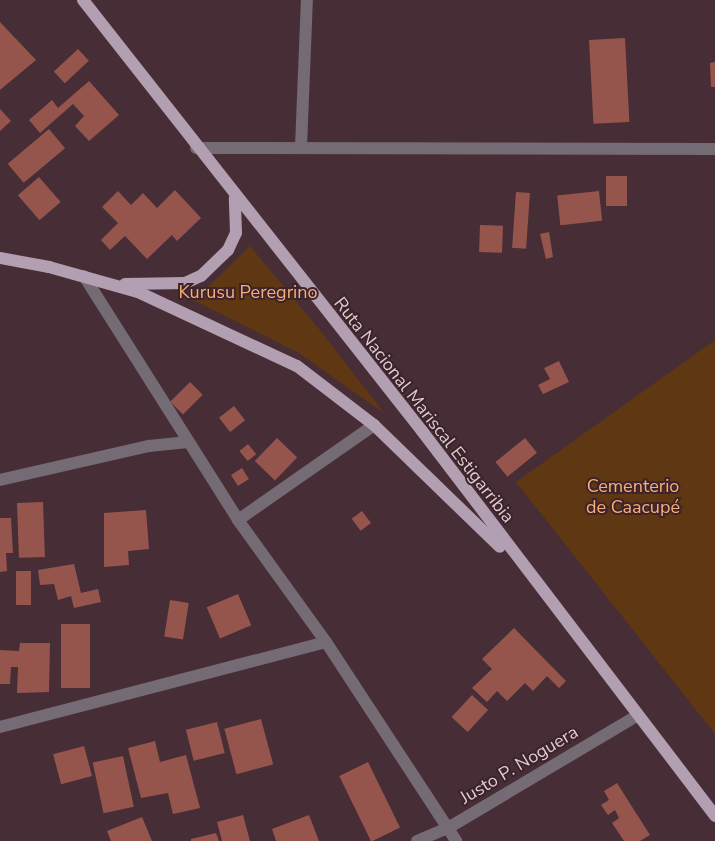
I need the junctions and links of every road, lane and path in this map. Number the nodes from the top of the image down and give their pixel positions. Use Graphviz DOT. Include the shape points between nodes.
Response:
graph roads {
  1 [pos="83,0"];
  2 [pos="307,0"];
  3 [pos="301,147"];
  4 [pos="196,148"];
  5 [pos="715,149"];
  6 [pos="235,198"];
  7 [pos="0,258"];
  8 [pos="84,276"];
  9 [pos="115,284"];
  10 [pos="374,425"];
  11 [pos="188,442"];
  12 [pos="0,480"];
  13 [pos="238,520"];
  14 [pos="528,575"];
  15 [pos="326,642"];
  16 [pos="638,716"];
  17 [pos="0,727"];
  18 [pos="715,816"];
  19 [pos="448,828"];
  20 [pos="417,841"];
  21 [pos="456,841"];
  1 -- 4 [label="main road, Ruta Nacional Mariscal Estigarribia"];
  2 -- 3 [label="street"];
  3 -- 4 [label="street"];
  3 -- 5 [label="street"];
  4 -- 6 [label="main road, Ruta Nacional Mariscal Estigarribia"];
  6 -- 9 [label="main road" via="236,233 228,250 201,276 185,283"];
  6 -- 14 [label="main road, Ruta Nacional Mariscal Estigarribia" via="422,431"];
  7 -- 8 [label="main road, Ruta Nacional Mariscal Estigarribia"];
  8 -- 9 [label="main road, Ruta Nacional Mariscal Estigarribia"];
  8 -- 11 [label="street"];
  9 -- 10 [label="main road, Ruta Nacional Mariscal Estigarribia" via="297,366"];
  10 -- 13 [label="street"];
  10 -- 14 [label="main road, Ruta Nacional Mariscal Estigarribia"];
  11 -- 12 [label="street" via="150,446"];
  11 -- 13 [label="street"];
  13 -- 15 [label="street"];
  14 -- 16 [label="main road, Ruta Nacional Mariscal Estigarribia"];
  15 -- 17 [label="street"];
  15 -- 19 [label="street"];
  16 -- 18 [label="main road, Ruta Nacional Mariscal Estigarribia"];
  16 -- 19 [label="street, Justo P. Noguera"];
  19 -- 20 [label="street, Justo P. Noguera"];
  19 -- 21 [label="street"];
}
